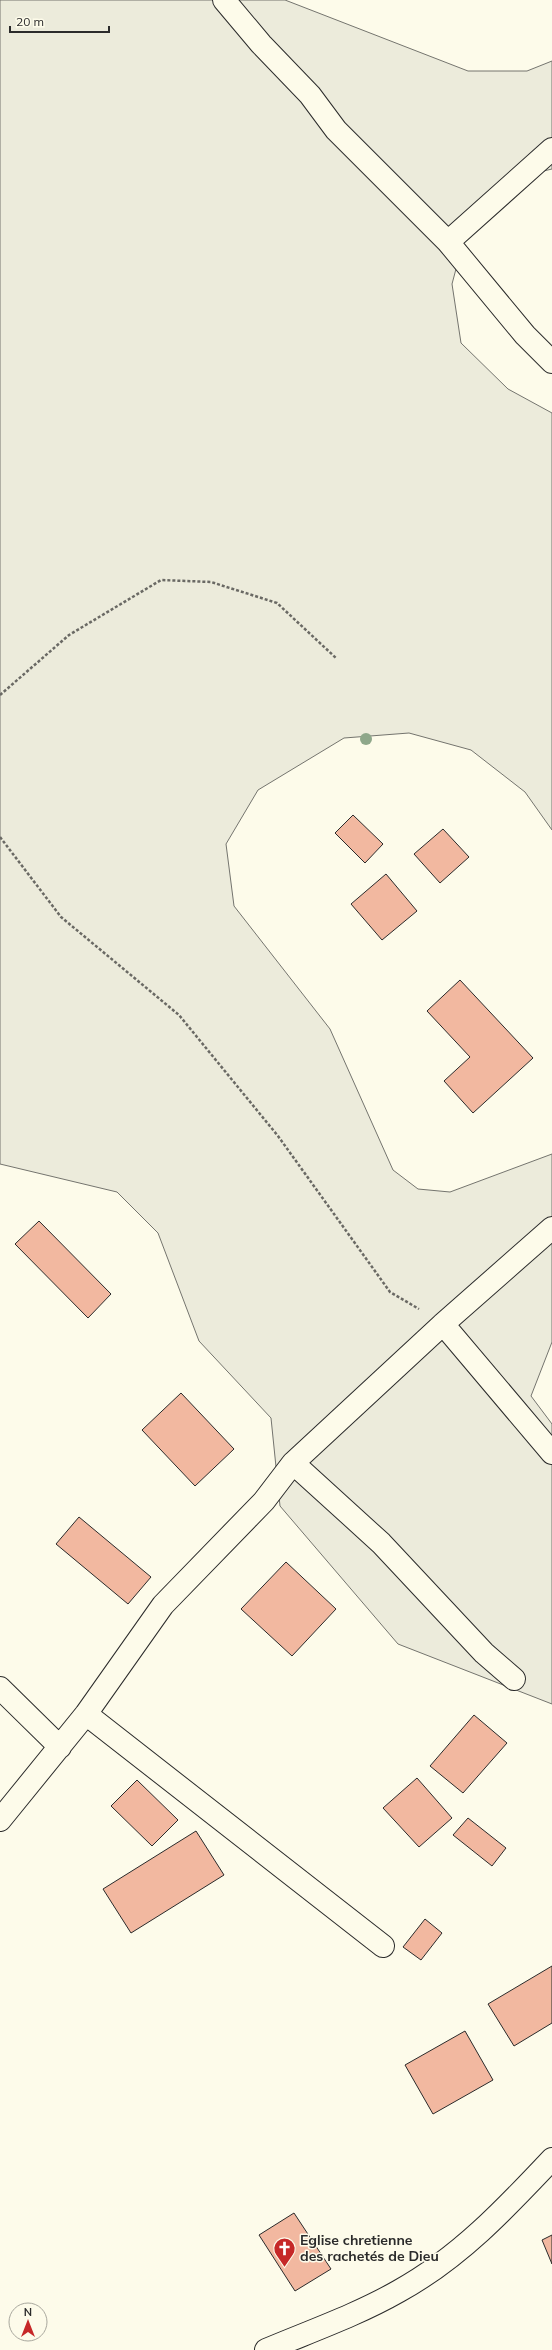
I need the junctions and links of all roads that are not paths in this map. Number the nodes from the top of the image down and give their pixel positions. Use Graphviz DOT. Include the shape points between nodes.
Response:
graph roads {
  1 [pos="224,0"];
  2 [pos="552,150"];
  3 [pos="448,242"];
  4 [pos="552,362"];
  5 [pos="552,1228"];
  6 [pos="443,1324"];
  7 [pos="552,1453"];
  8 [pos="294,1463"];
  9 [pos="514,1679"];
  10 [pos="0,1688"];
  11 [pos="86,1714"];
  12 [pos="60,1747"];
  13 [pos="0,1820"];
  14 [pos="383,1946"];
  15 [pos="552,2159"];
  16 [pos="266,2350"];
  1 -- 3 [label="street" via="261,44 310,95 336,130"];
  2 -- 3 [label="street"];
  3 -- 4 [label="street" via="525,335"];
  5 -- 6 [label="street"];
  6 -- 7 [label="street"];
  6 -- 8 [label="street"];
  8 -- 9 [label="street" via="380,1543 484,1653"];
  8 -- 11 [label="street" via="264,1501 163,1605"];
  10 -- 12 [label="street"];
  11 -- 12 [label="street"];
  11 -- 14 [label="street"];
  12 -- 13 [label="street"];
  15 -- 16 [label="street" via="502,2213 453,2255 406,2287"];
}
